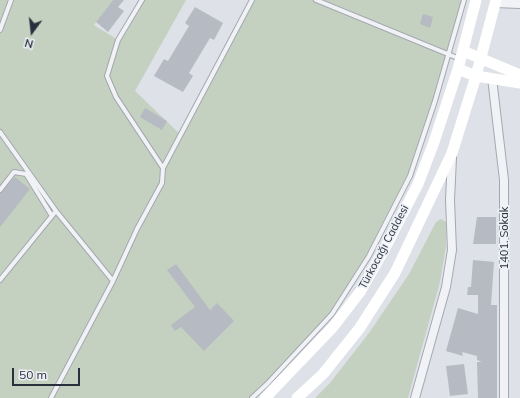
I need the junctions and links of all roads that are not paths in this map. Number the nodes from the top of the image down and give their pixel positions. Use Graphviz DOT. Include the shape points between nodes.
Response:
graph roads {
  1 [pos="11,0"];
  2 [pos="142,0"];
  3 [pos="252,0"];
  4 [pos="316,0"];
  5 [pos="464,0"];
  6 [pos="476,0"];
  7 [pos="495,1"];
  8 [pos="520,4"];
  9 [pos="0,30"];
  10 [pos="449,54"];
  11 [pos="481,57"];
  12 [pos="460,60"];
  13 [pos="520,75"];
  14 [pos="476,76"];
  15 [pos="492,78"];
  16 [pos="520,83"];
  17 [pos="0,132"];
  18 [pos="452,153"];
  19 [pos="163,168"];
  20 [pos="0,190"];
  21 [pos="56,211"];
  22 [pos="52,216"];
  23 [pos="0,280"];
  24 [pos="113,281"];
  25 [pos="51,398"];
  26 [pos="252,398"];
  27 [pos="265,398"];
  28 [pos="297,398"];
  29 [pos="415,398"];
  30 [pos="504,398"];
  1 -- 9 [label="lane"];
  2 -- 19 [label="lane" via="118,40 106,76 116,97"];
  3 -- 19 [label="lane"];
  4 -- 10 [label="lane"];
  5 -- 10 [label="lane"];
  6 -- 12 [label="main road, Türkocağı Caddesi"];
  7 -- 8 [label="street"];
  7 -- 11 [label="main road"];
  10 -- 12 [label="lane"];
  10 -- 26 [label="lane" via="410,176 369,256 332,314"];
  11 -- 12 [label="main road"];
  11 -- 13 [label="main road"];
  11 -- 14 [label="main road, Türkocağı Caddesi"];
  12 -- 14 [label="main road"];
  12 -- 27 [label="main road, Türkocağı Caddesi" via="418,184 360,292 333,327"];
  14 -- 15 [label="main road"];
  14 -- 18 [label="main road, Türkocağı Caddesi"];
  15 -- 16 [label="main road"];
  15 -- 30 [label="street, 1401. Sokak" via="504,180"];
  17 -- 21 [label="lane"];
  18 -- 28 [label="main road, Türkocağı Caddesi" via="391,279 359,329 322,374"];
  18 -- 29 [label="street" via="452,250 446,287"];
  19 -- 24 [label="lane" via="162,183"];
  20 -- 22 [label="lane" via="14,172 26,174"];
  21 -- 22 [label="lane"];
  21 -- 24 [label="lane"];
  22 -- 23 [label="lane"];
  24 -- 25 [label="lane"];
}
